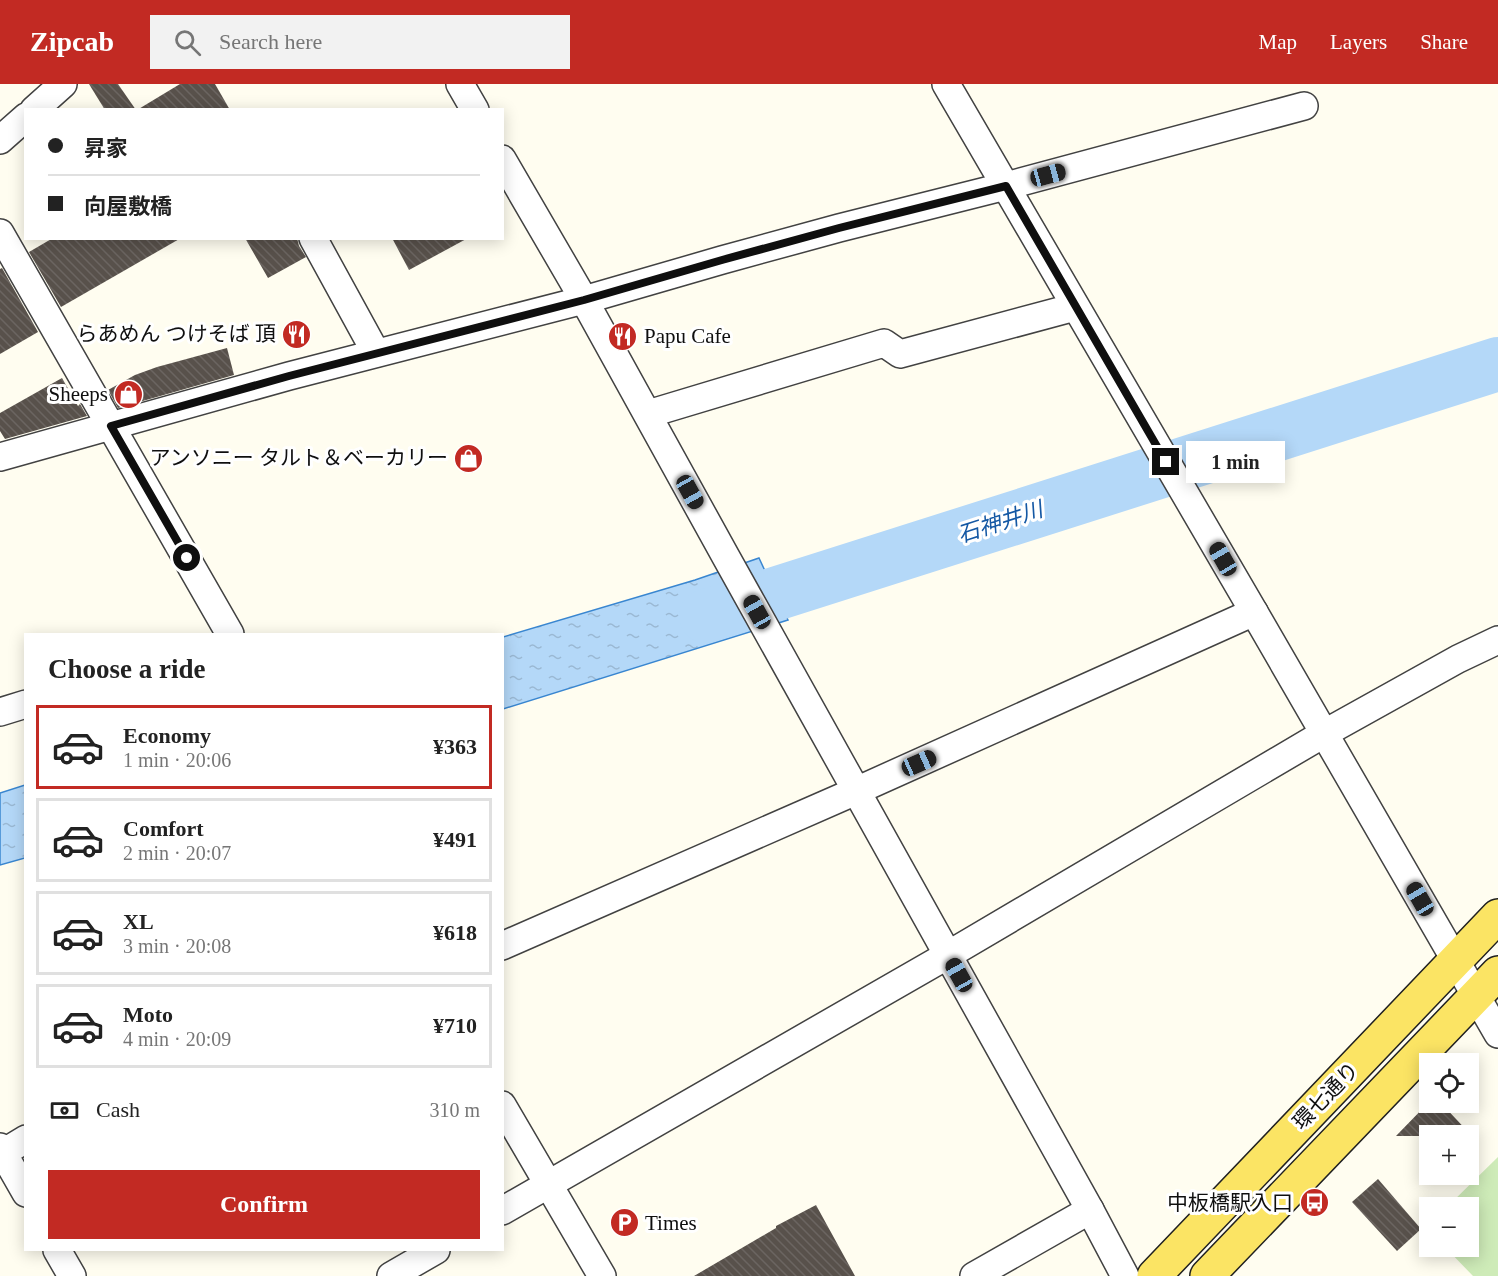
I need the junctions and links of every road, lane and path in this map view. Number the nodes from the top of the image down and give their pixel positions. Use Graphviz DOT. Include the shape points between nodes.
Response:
graph roads {
  1 [pos="63,84"];
  2 [pos="460,84"];
  3 [pos="946,84"];
  4 [pos="1304,106"];
  5 [pos="36,108"];
  6 [pos="474,108"];
  7 [pos="24,119"];
  8 [pos="0,140"];
  9 [pos="504,162"];
  10 [pos="1006,186"];
  11 [pos="0,233"];
  12 [pos="314,240"];
  13 [pos="584,300"];
  14 [pos="1075,307"];
  15 [pos="376,353"];
  16 [pos="648,414"];
  17 [pos="111,426"];
  18 [pos="0,457"];
  19 [pos="1254,612"];
  20 [pos="229,633"];
  21 [pos="1498,640"];
  22 [pos="24,705"];
  23 [pos="0,712"];
  24 [pos="1325,733"];
  25 [pos="856,790"];
  26 [pos="1498,916"];
  27 [pos="504,945"];
  28 [pos="948,955"];
  29 [pos="1455,962"];
  30 [pos="1487,985"];
  31 [pos="1498,1034"];
  32 [pos="504,1108"];
  33 [pos="7,1148"];
  34 [pos="549,1184"];
  35 [pos="24,1188"];
  36 [pos="504,1210"];
  37 [pos="1090,1210"];
  38 [pos="58,1251"];
  39 [pos="434,1251"];
  40 [pos="72,1276"];
  41 [pos="391,1276"];
  42 [pos="602,1276"];
  43 [pos="974,1276"];
  44 [pos="1125,1276"];
  45 [pos="1154,1276"];
  46 [pos="1207,1276"];
  1 -- 5 [label="street"];
  2 -- 6 [label="street"];
  3 -- 10 [label="street"];
  4 -- 10 [label="street"];
  7 -- 8 [label="street"];
  9 -- 13 [label="street"];
  10 -- 13 [label="street" via="796,239"];
  10 -- 14 [label="street"];
  11 -- 17 [label="street"];
  12 -- 15 [label="street"];
  13 -- 15 [label="street"];
  13 -- 16 [label="street"];
  14 -- 16 [label="street" via="900,354 884,343"];
  14 -- 19 [label="street"];
  15 -- 17 [label="street"];
  16 -- 25 [label="street"];
  17 -- 18 [label="street"];
  17 -- 20 [label="street"];
  19 -- 24 [label="street"];
  19 -- 25 [label="street"];
  21 -- 24 [label="street"];
  22 -- 23 [label="street"];
  24 -- 28 [label="street"];
  24 -- 29 [label="street"];
  25 -- 27 [label="street"];
  25 -- 28 [label="street"];
  26 -- 29 [label="main road, 環七通り"];
  28 -- 34 [label="street"];
  28 -- 37 [label="street"];
  29 -- 30 [label="street"];
  29 -- 45 [label="main road, 環七通り"];
  30 -- 31 [label="street"];
  30 -- 46 [label="main road, 環七通り"];
  32 -- 34 [label="street"];
  33 -- 35 [label="street"];
  34 -- 36 [label="street"];
  34 -- 42 [label="street"];
  37 -- 43 [label="street"];
  37 -- 44 [label="street"];
  38 -- 40 [label="street"];
  39 -- 41 [label="street"];
}
